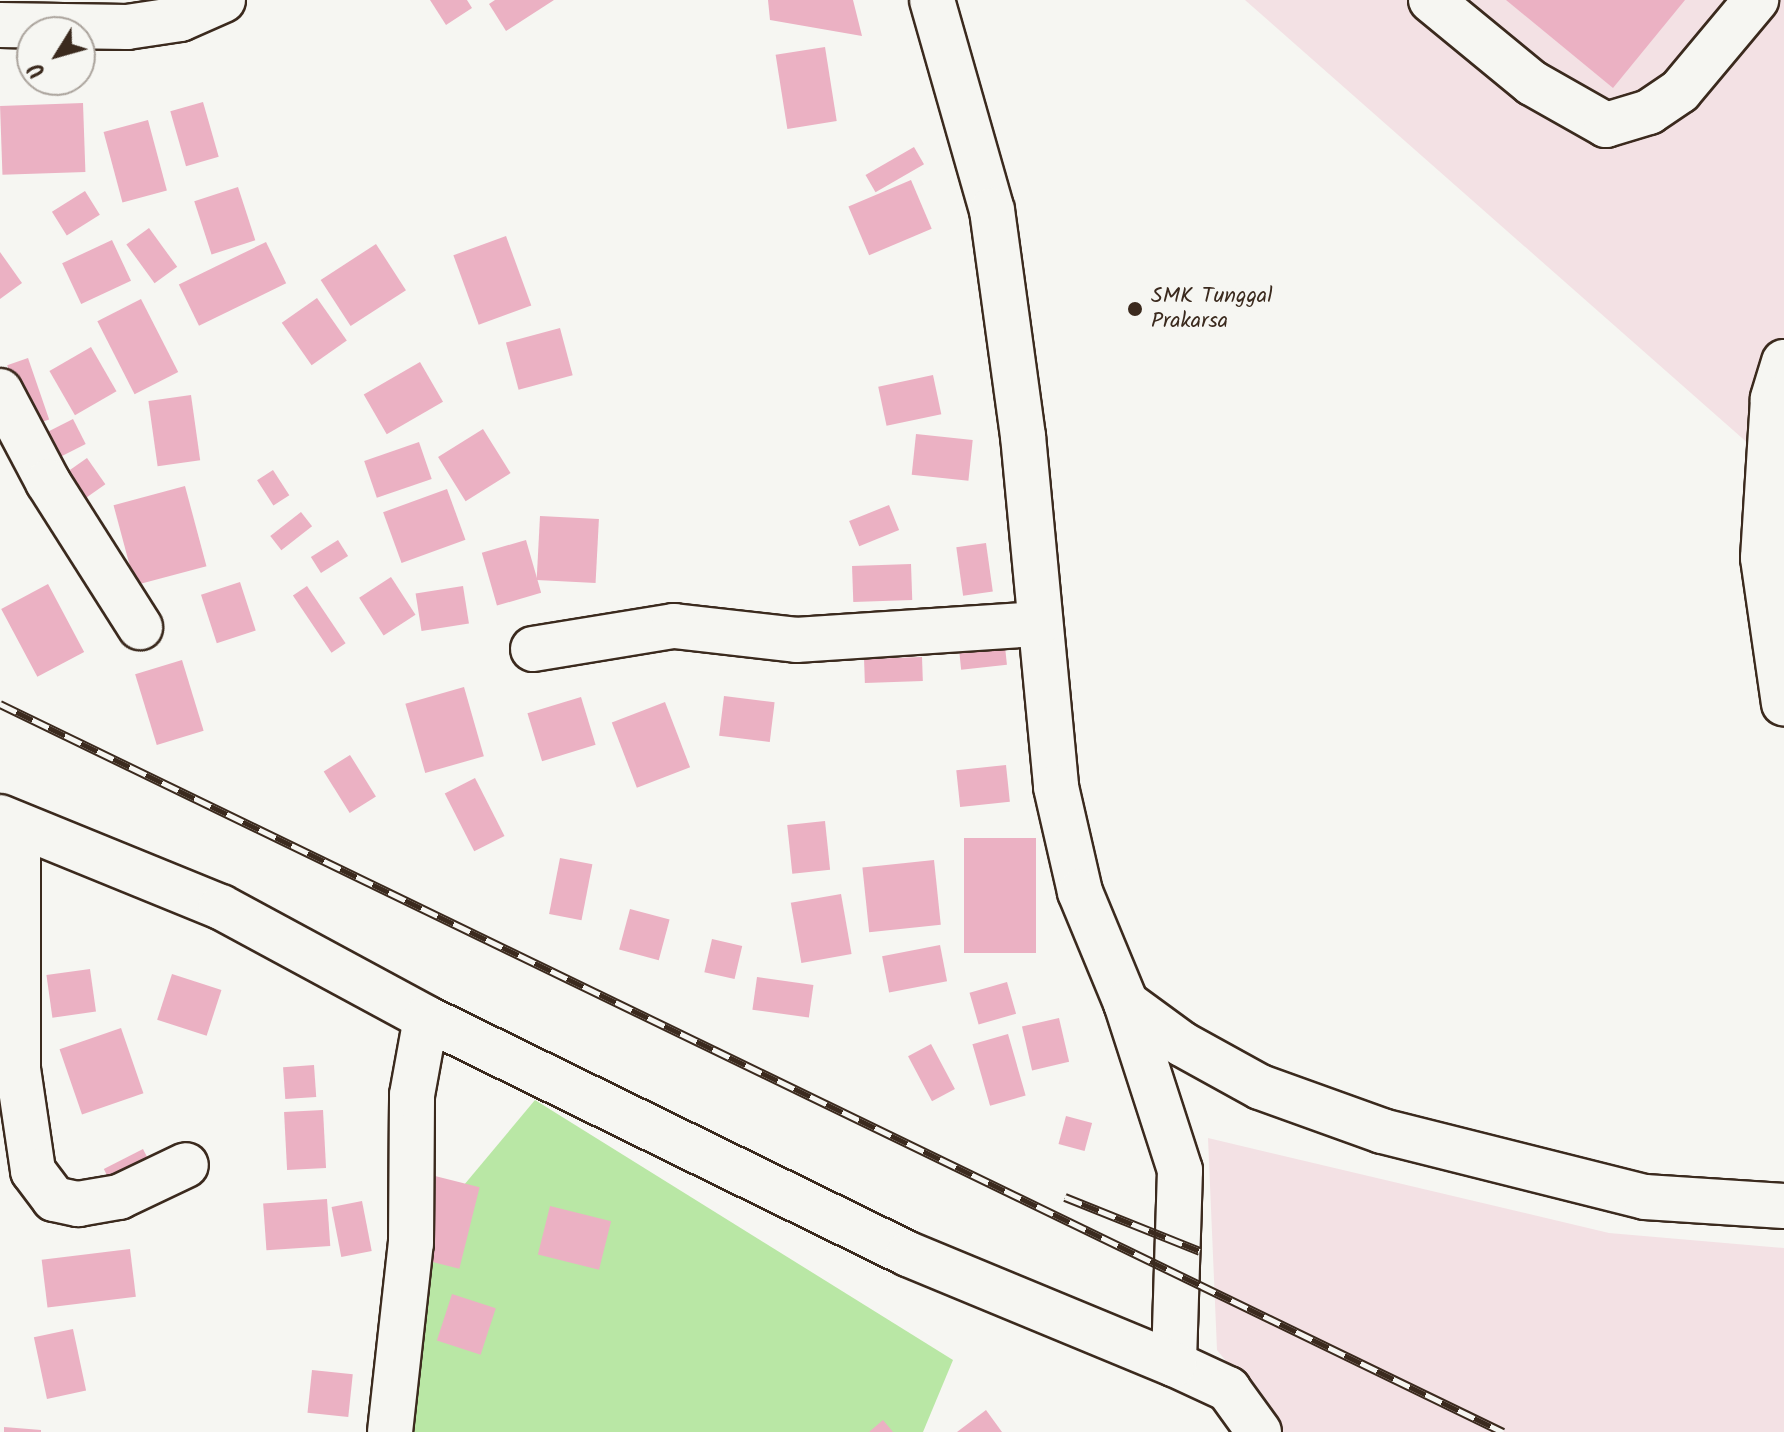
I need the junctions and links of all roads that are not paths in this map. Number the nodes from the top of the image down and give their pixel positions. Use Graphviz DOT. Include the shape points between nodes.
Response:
graph roads {
  1 [pos="223,0"];
  2 [pos="932,0"];
  3 [pos="1431,0"];
  4 [pos="1756,0"];
  5 [pos="0,25"];
  6 [pos="1784,362"];
  7 [pos="0,391"];
  8 [pos="1037,624"];
  9 [pos="140,627"];
  10 [pos="533,649"];
  11 [pos="1784,703"];
  12 [pos="9,822"];
  13 [pos="1126,1003"];
  14 [pos="426,1018"];
  15 [pos="186,1165"];
  16 [pos="1784,1206"];
  17 [pos="1174,1364"];
  18 [pos="390,1432"];
  19 [pos="1259,1432"];
  1 -- 5 [label="street" via="180,19 127,27"];
  2 -- 8 [label="street" via="992,210 1023,436"];
  3 -- 4 [label="street" via="1532,83 1606,125 1649,112 1680,91"];
  6 -- 11 [label="street" via="1773,399 1763,558"];
  7 -- 9 [label="street" via="48,482"];
  8 -- 10 [label="street" via="796,640 674,626"];
  8 -- 13 [label="street" via="1056,787 1080,892"];
  12 -- 14 [label="street" via="105,855 221,907"];
  12 -- 15 [label="street" via="18,1069 23,1130 37,1181 54,1199 78,1204 119,1197"];
  13 -- 16 [label="street" via="1182,1044 1260,1087 1382,1131 1645,1197"];
  13 -- 17 [label="street" via="1180,1170"];
  14 -- 17 [label="street" via="908,1254"];
  14 -- 18 [label="street" via="412,1095 411,1243"];
  17 -- 19 [label="street" via="1228,1389"];
}
